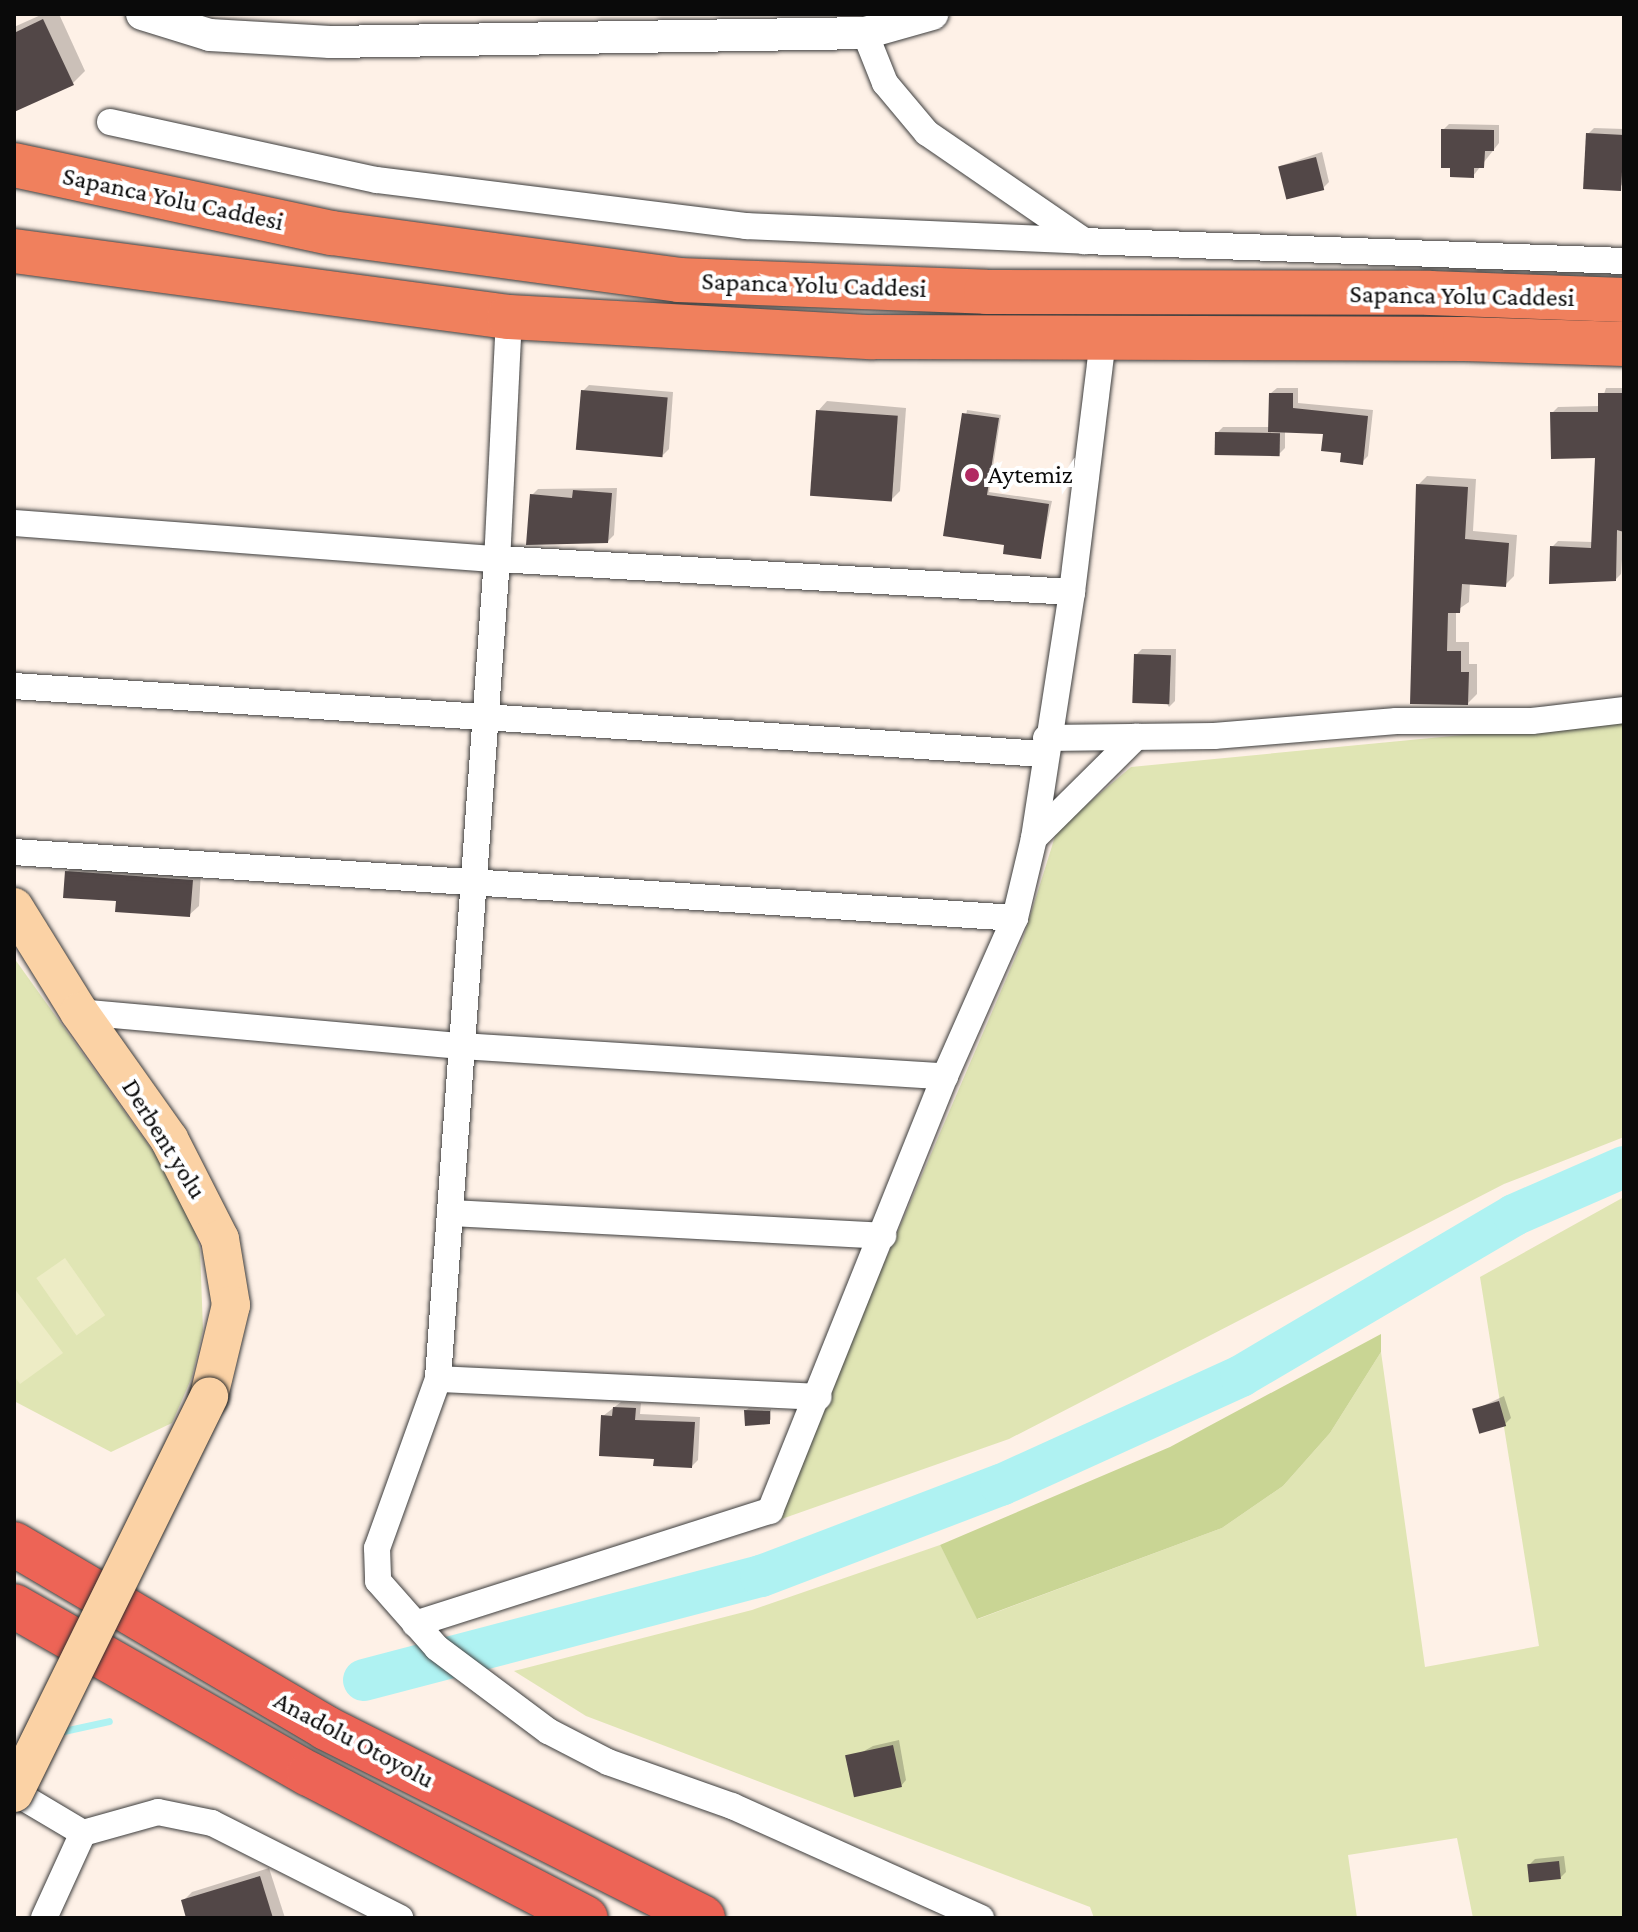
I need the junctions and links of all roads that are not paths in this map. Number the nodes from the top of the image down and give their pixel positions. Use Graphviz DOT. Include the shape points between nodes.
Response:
graph roads {
  1 [pos="142,14"];
  2 [pos="932,14"];
  3 [pos="865,33"];
  4 [pos="110,122"];
  5 [pos="14,165"];
  6 [pos="1084,241"];
  7 [pos="14,251"];
  8 [pos="1624,261"];
  9 [pos="1624,300"];
  10 [pos="509,317"];
  11 [pos="1103,340"];
  12 [pos="1624,344"];
  13 [pos="14,523"];
  14 [pos="497,559"];
  15 [pos="1072,592"];
  16 [pos="14,686"];
  17 [pos="1624,710"];
  18 [pos="484,720"];
  19 [pos="1136,737"];
  20 [pos="1045,746"];
  21 [pos="1034,838"];
  22 [pos="14,852"];
  23 [pos="473,883"];
  24 [pos="14,907"];
  25 [pos="1015,918"];
  26 [pos="79,1012"];
  27 [pos="462,1046"];
  28 [pos="945,1076"];
  29 [pos="450,1213"];
  30 [pos="883,1236"];
  31 [pos="438,1379"];
  32 [pos="819,1397"];
  33 [pos="14,1544"];
  34 [pos="14,1606"];
  35 [pos="415,1624"];
  36 [pos="14,1792"];
  37 [pos="83,1833"];
  38 [pos="44,1918"];
  39 [pos="400,1918"];
  40 [pos="586,1918"];
  41 [pos="703,1918"];
  42 [pos="981,1918"];
  1 -- 3 [label="street" via="210,35 263,41"];
  2 -- 3 [label="street"];
  3 -- 6 [label="street" via="885,83 927,133"];
  4 -- 6 [label="street" via="377,180 730,224"];
  5 -- 9 [label="highway, Sapanca Yolu Caddesi" via="332,233 679,280 986,292 1430,293"];
  6 -- 8 [label="street"];
  7 -- 10 [label="highway, Sapanca Yolu Caddesi"];
  10 -- 11 [label="highway, Sapanca Yolu Caddesi" via="871,337"];
  10 -- 14 [label="street"];
  11 -- 12 [label="highway, Sapanca Yolu Caddesi"];
  11 -- 15 [label="street"];
  13 -- 14 [label="street"];
  14 -- 15 [label="street"];
  14 -- 18 [label="street"];
  15 -- 20 [label="street"];
  16 -- 18 [label="street"];
  17 -- 19 [label="street" via="1532,721 1396,721"];
  18 -- 20 [label="street"];
  18 -- 23 [label="street"];
  19 -- 20 [label="street"];
  19 -- 21 [label="street"];
  20 -- 21 [label="street"];
  21 -- 25 [label="street"];
  22 -- 23 [label="street"];
  23 -- 25 [label="street"];
  23 -- 27 [label="street"];
  24 -- 26 [label="main road, Derbent yolu"];
  25 -- 28 [label="street"];
  26 -- 27 [label="street"];
  26 -- 36 [label="main road, Derbent yolu, bridge" via="169,1139 220,1239 231,1305 209,1396"];
  27 -- 28 [label="street"];
  27 -- 29 [label="street"];
  28 -- 30 [label="street"];
  29 -- 30 [label="street"];
  29 -- 31 [label="street"];
  30 -- 32 [label="street"];
  31 -- 32 [label="street"];
  31 -- 35 [label="street" via="375,1566 378,1581"];
  32 -- 35 [label="street" via="770,1511"];
  33 -- 41 [label="highway, Anadolu Otoyolu" via="326,1728"];
  34 -- 40 [label="highway, Anadolu Otoyolu" via="323,1781"];
  35 -- 42 [label="street" via="437,1648 579,1749 732,1806"];
  36 -- 37 [label="street"];
  37 -- 38 [label="street"];
  37 -- 39 [label="street" via="158,1812 201,1820 257,1843"];
}
